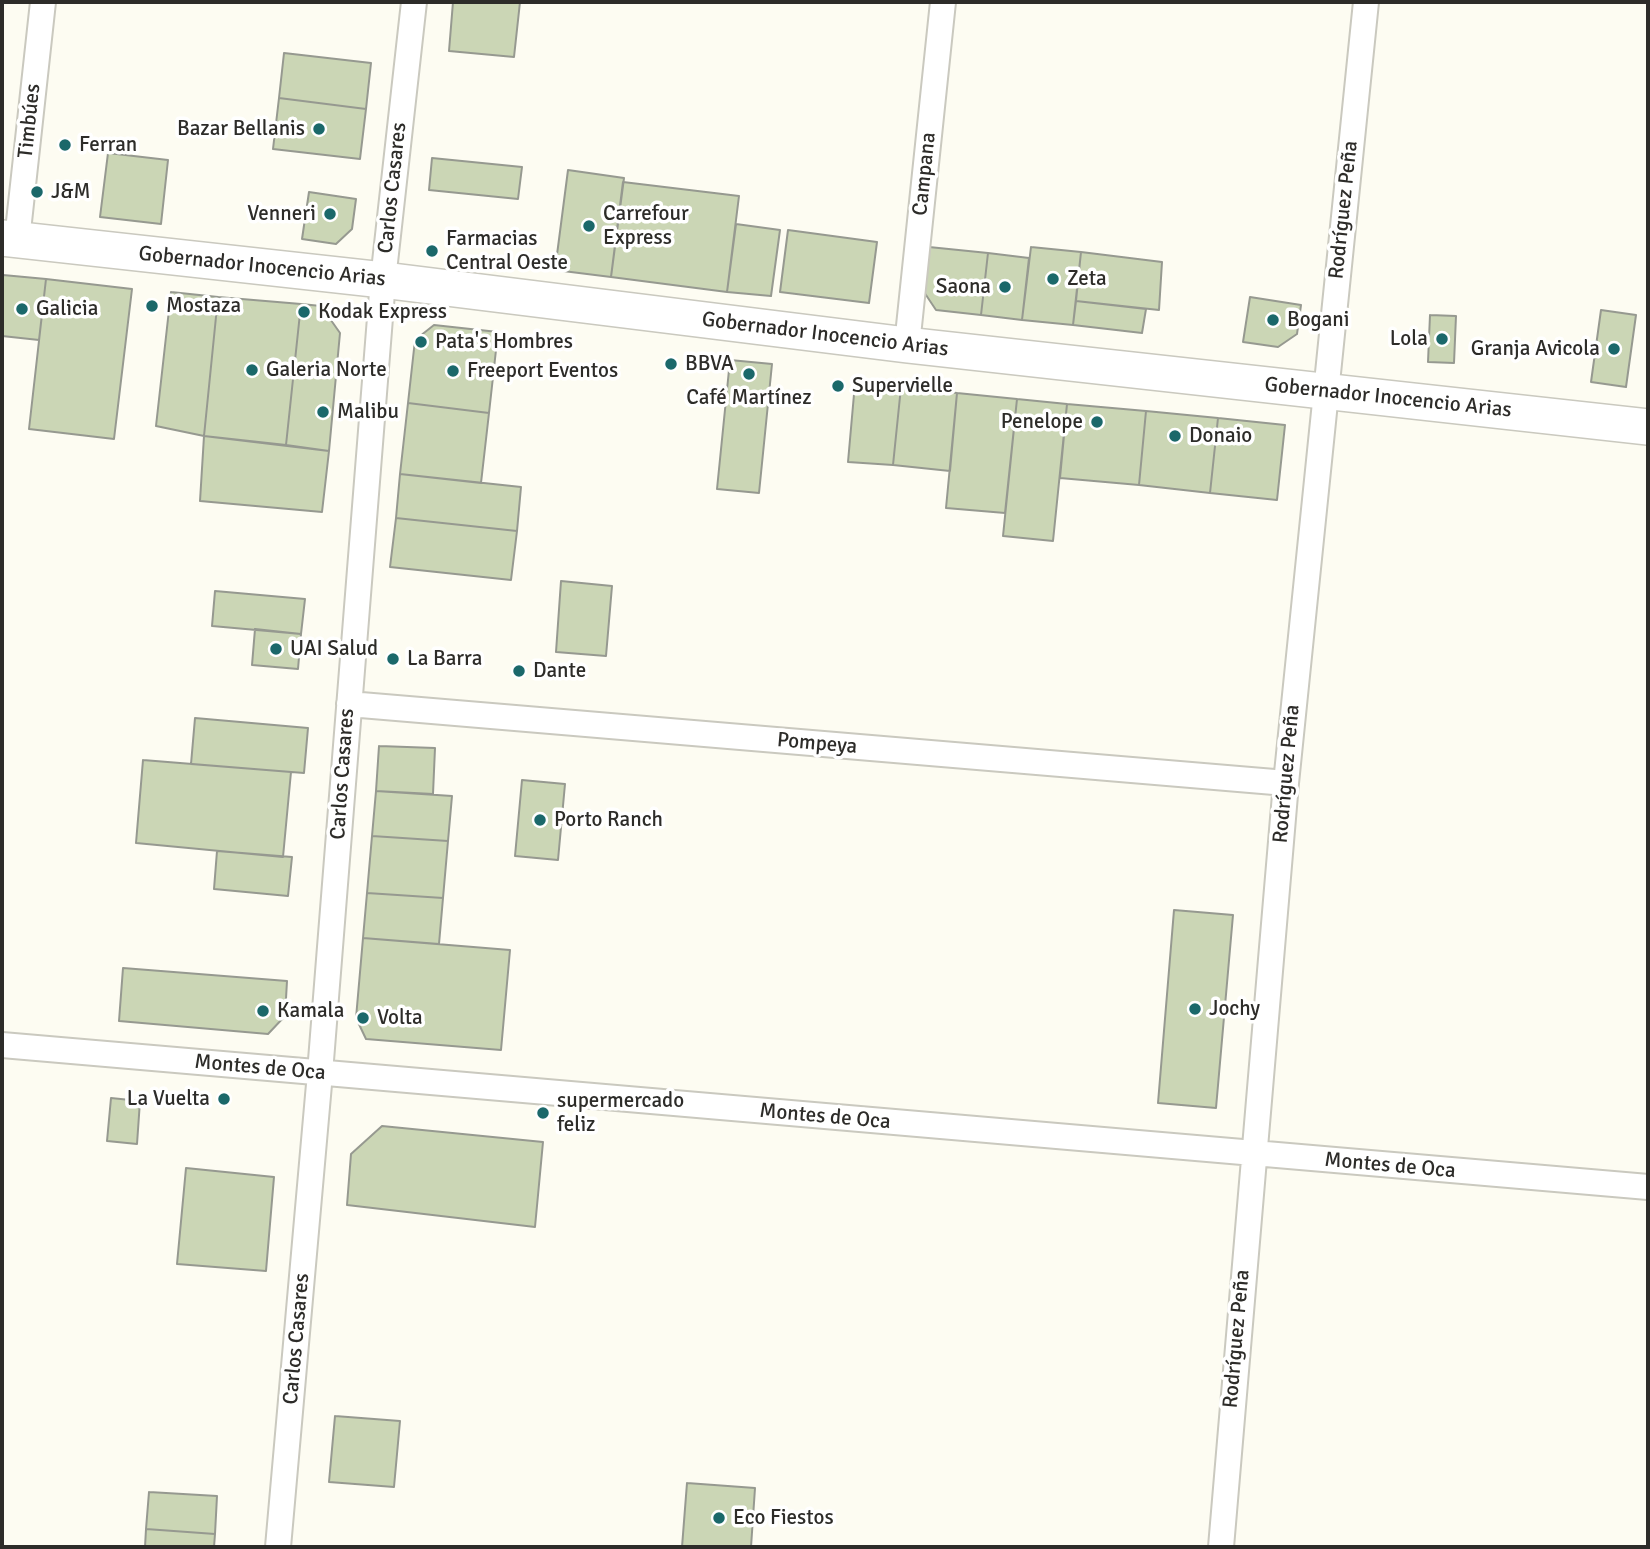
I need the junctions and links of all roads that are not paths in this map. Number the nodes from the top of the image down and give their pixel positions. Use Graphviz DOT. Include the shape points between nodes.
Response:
graph roads {
  1 [pos="43,2"];
  2 [pos="414,2"];
  3 [pos="943,2"];
  4 [pos="1366,2"];
  5 [pos="9,239"];
  6 [pos="383,280"];
  7 [pos="907,345"];
  8 [pos="1325,390"];
  9 [pos="1648,427"];
  10 [pos="349,704"];
  11 [pos="1286,783"];
  12 [pos="2,1045"];
  13 [pos="320,1073"];
  14 [pos="1252,1154"];
  15 [pos="1648,1187"];
  16 [pos="278,1547"];
  17 [pos="1221,1547"];
  1 -- 5 [label="street, Timbúes"];
  2 -- 6 [label="street, Carlos Casares"];
  3 -- 7 [label="street, Campana"];
  4 -- 8 [label="street, Rodríguez Peña"];
  5 -- 6 [label="street, Gobernador Inocencio Arias"];
  6 -- 7 [label="street, Gobernador Inocencio Arias"];
  6 -- 10 [label="street, Carlos Casares"];
  7 -- 8 [label="street, Gobernador Inocencio Arias"];
  8 -- 9 [label="street, Gobernador Inocencio Arias"];
  8 -- 11 [label="street, Rodríguez Peña"];
  10 -- 11 [label="street, Pompeya"];
  10 -- 13 [label="street, Carlos Casares"];
  11 -- 14 [label="street, Rodríguez Peña"];
  12 -- 13 [label="street, Montes de Oca"];
  13 -- 14 [label="street, Montes de Oca"];
  13 -- 16 [label="street, Carlos Casares"];
  14 -- 15 [label="street, Montes de Oca"];
  14 -- 17 [label="street, Rodríguez Peña"];
}
